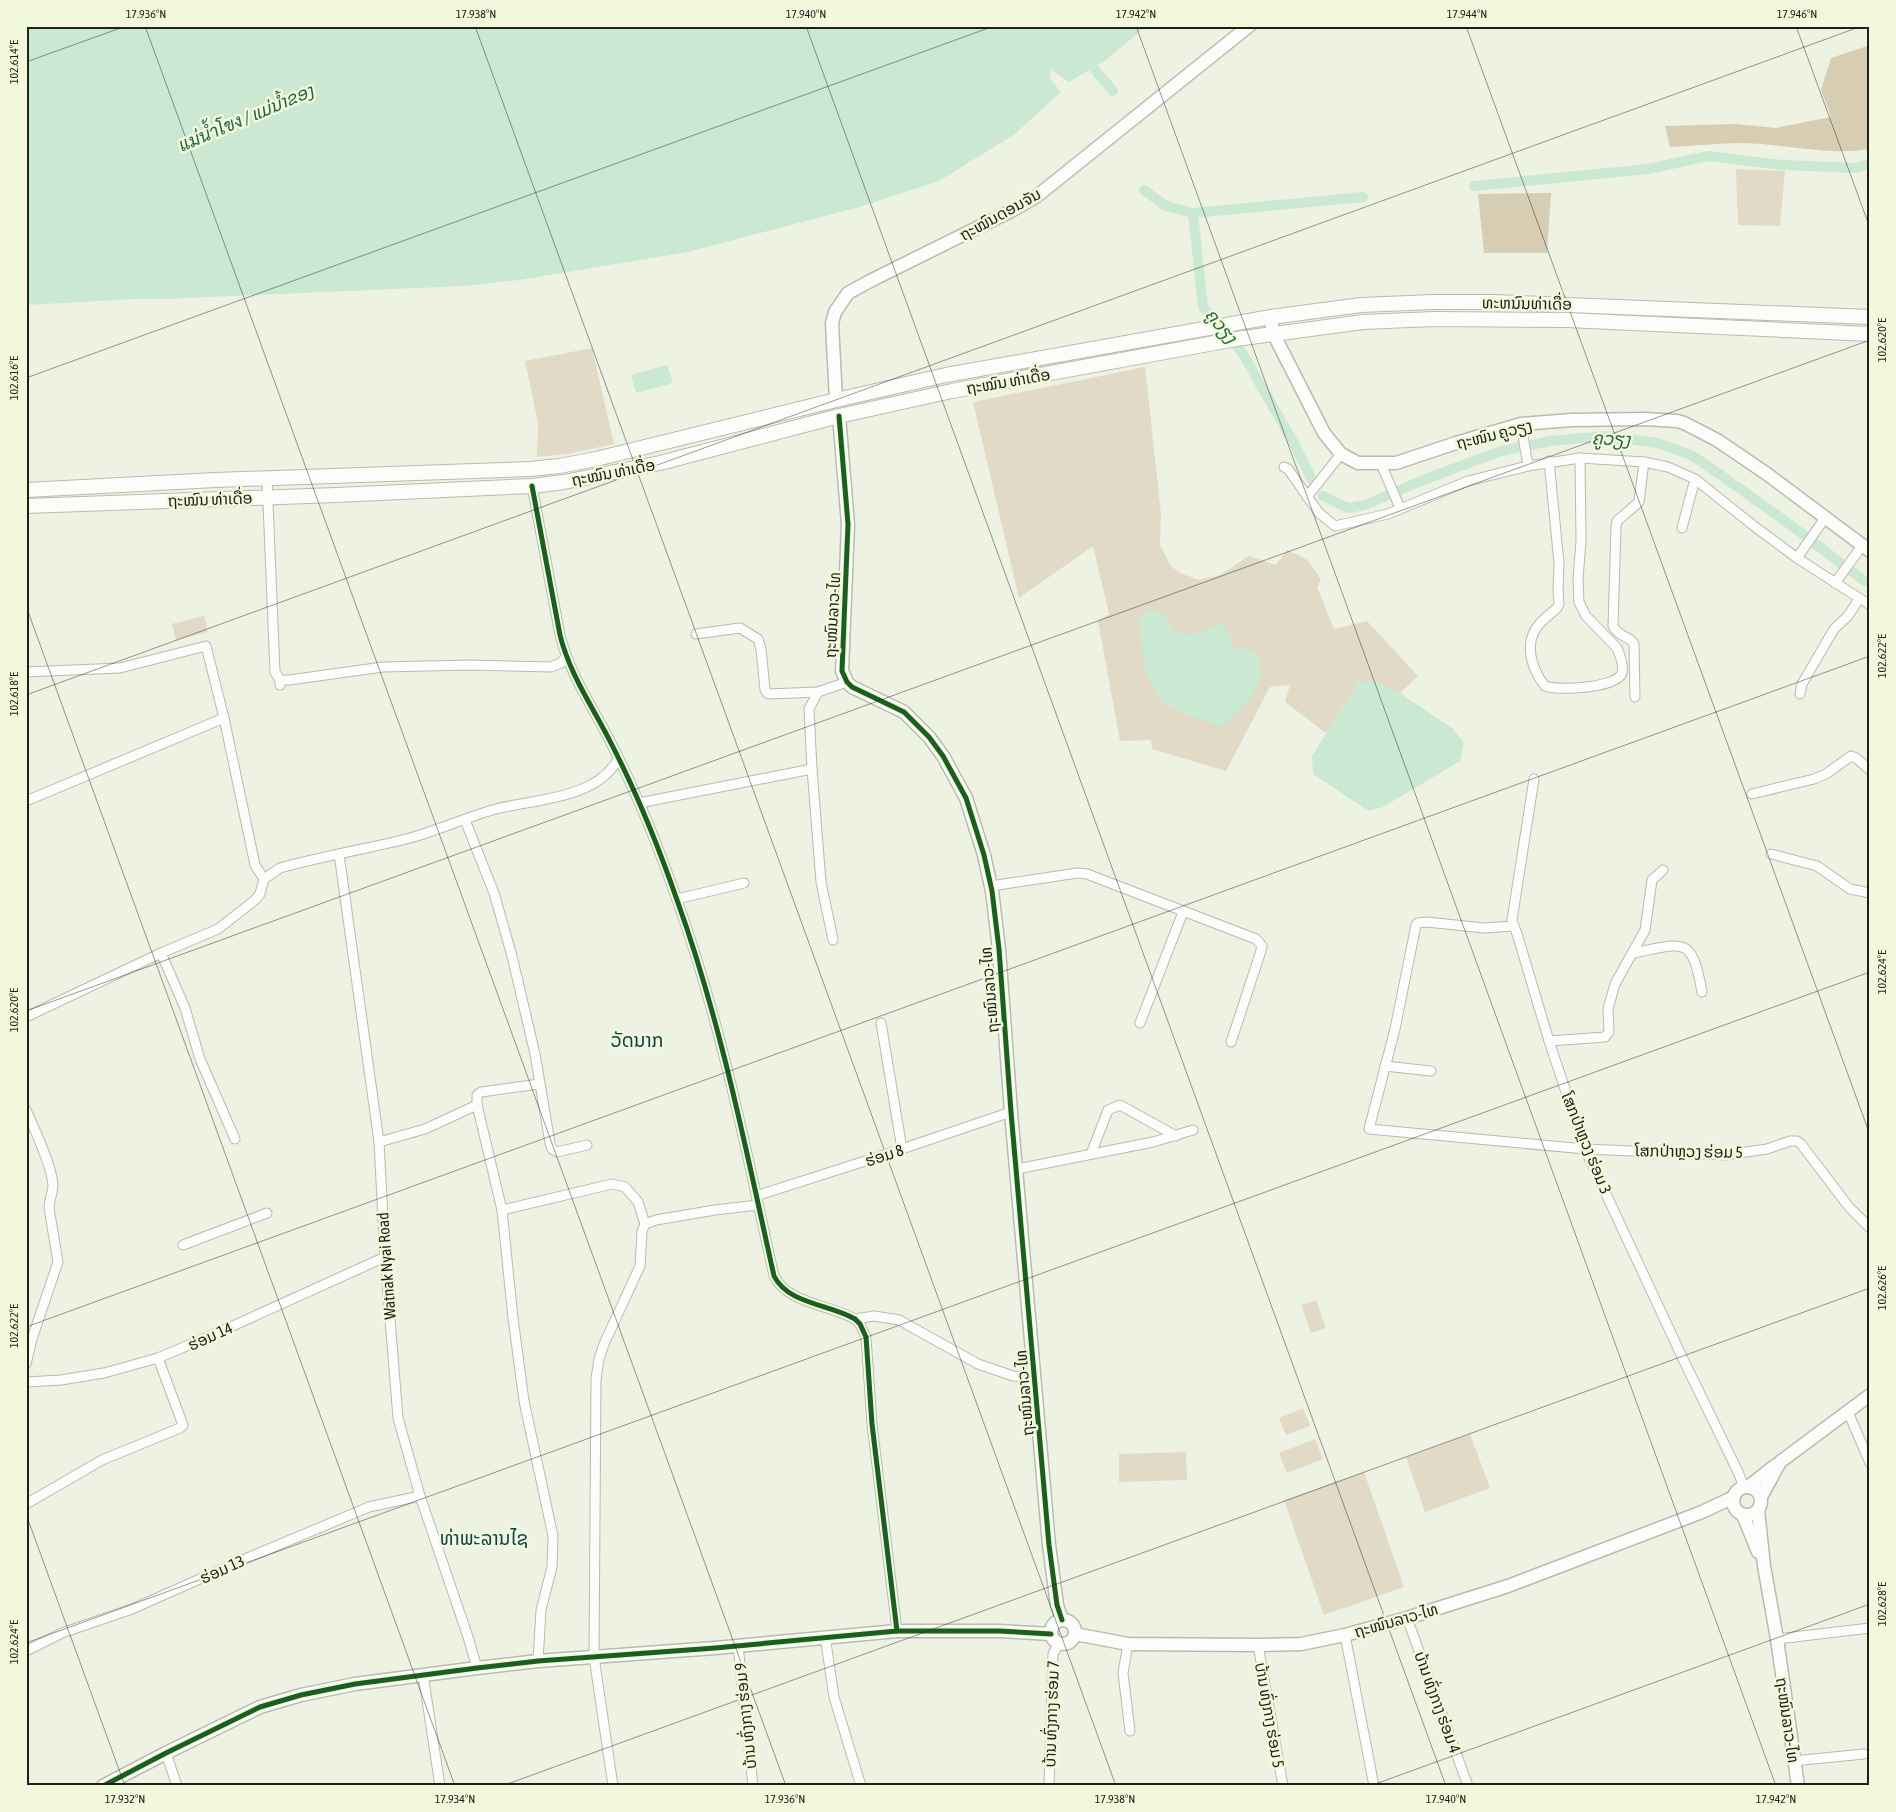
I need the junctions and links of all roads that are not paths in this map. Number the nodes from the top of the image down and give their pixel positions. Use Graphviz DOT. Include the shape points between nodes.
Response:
graph roads {
  1 [pos="1249,26"];
  2 [pos="1870,317"];
  3 [pos="1271,318"];
  4 [pos="1187,332"];
  5 [pos="1273,333"];
  6 [pos="1870,334"];
  7 [pos="1188,348"];
  8 [pos="836,400"];
  9 [pos="839,416"];
  10 [pos="1522,430"];
  11 [pos="1341,454"];
  12 [pos="1580,458"];
  13 [pos="1549,461"];
  14 [pos="1644,462"];
  15 [pos="1528,464"];
  16 [pos="1284,467"];
  17 [pos="1383,468"];
  18 [pos="530,469"];
  19 [pos="432,473"];
  20 [pos="267,479"];
  21 [pos="1695,479"];
  22 [pos="532,486"];
  23 [pos="26,490"];
  24 [pos="433,490"];
  25 [pos="268,497"];
  26 [pos="1307,497"];
  27 [pos="1399,504"];
  28 [pos="26,506"];
  29 [pos="1823,520"];
  30 [pos="1682,528"];
  31 [pos="1863,550"];
  32 [pos="1798,555"];
  33 [pos="1836,580"];
  34 [pos="1859,599"];
  35 [pos="1870,605"];
  36 [pos="696,634"];
  37 [pos="566,657"];
  38 [pos="26,672"];
  39 [pos="847,682"];
  40 [pos="818,692"];
  41 [pos="1800,694"];
  42 [pos="1635,697"];
  43 [pos="224,718"];
  44 [pos="618,759"];
  45 [pos="812,769"];
  46 [pos="1870,770"];
  47 [pos="1534,778"];
  48 [pos="1752,794"];
  49 [pos="26,801"];
  50 [pos="639,803"];
  51 [pos="465,820"];
  52 [pos="339,854"];
  53 [pos="1772,854"];
  54 [pos="1662,870"];
  55 [pos="264,879"];
  56 [pos="744,883"];
  57 [pos="991,886"];
  58 [pos="1870,893"];
  59 [pos="677,899"];
  60 [pos="1182,912"];
  61 [pos="1513,926"];
  62 [pos="833,940"];
  63 [pos="161,953"];
  64 [pos="1634,953"];
  65 [pos="1702,992"];
  66 [pos="26,1017"];
  67 [pos="881,1023"];
  68 [pos="1140,1023"];
  69 [pos="1549,1041"];
  70 [pos="1231,1042"];
  71 [pos="1385,1066"];
  72 [pos="1432,1071"];
  73 [pos="539,1084"];
  74 [pos="477,1105"];
  75 [pos="26,1110"];
  76 [pos="1011,1112"];
  77 [pos="1193,1130"];
  78 [pos="1176,1136"];
  79 [pos="235,1139"];
  80 [pos="379,1142"];
  81 [pos="587,1145"];
  82 [pos="902,1149"];
  83 [pos="1585,1149"];
  84 [pos="1091,1154"];
  85 [pos="1018,1169"];
  86 [pos="757,1200"];
  87 [pos="502,1210"];
  88 [pos="267,1213"];
  89 [pos="645,1224"];
  90 [pos="1870,1228"];
  91 [pos="183,1245"];
  92 [pos="385,1257"];
  93 [pos="855,1319"];
  94 [pos="29,1339"];
  95 [pos="158,1358"];
  96 [pos="26,1364"];
  97 [pos="1035,1378"];
  98 [pos="26,1382"];
  99 [pos="1870,1395"];
  100 [pos="1848,1412"];
  101 [pos="1780,1462"];
  102 [pos="1870,1463"];
  103 [pos="1746,1487"];
  104 [pos="420,1496"];
  105 [pos="1759,1503"];
  106 [pos="26,1504"];
  107 [pos="1738,1507"];
  108 [pos="1764,1566"];
  109 [pos="1407,1618"];
  110 [pos="1062,1620"];
  111 [pos="1870,1628"];
  112 [pos="897,1630"];
  113 [pos="1075,1634"];
  114 [pos="1346,1635"];
  115 [pos="825,1636"];
  116 [pos="1055,1638"];
  117 [pos="1778,1639"];
  118 [pos="1128,1644"];
  119 [pos="1258,1645"];
  120 [pos="738,1646"];
  121 [pos="26,1651"];
  122 [pos="594,1657"];
  123 [pos="538,1662"];
  124 [pos="477,1668"];
  125 [pos="423,1674"];
  126 [pos="1130,1731"];
  127 [pos="166,1753"];
  128 [pos="1864,1754"];
  129 [pos="1793,1761"];
  130 [pos="1052,1781"];
  131 [pos="103,1786"];
  132 [pos="176,1786"];
  133 [pos="440,1786"];
  134 [pos="613,1786"];
  135 [pos="753,1786"];
  136 [pos="861,1786"];
  137 [pos="1283,1786"];
  138 [pos="1374,1786"];
  139 [pos="1468,1786"];
  140 [pos="1798,1786"];
  1 -- 8 [label="street, ຖະໝົນດອນຈັນ" via="1037,196 848,294 832,322"];
  2 -- 3 [label="main road, ທະຫນົນທ່າເດື່ອ" via="1584,304 1433,302 1361,306"];
  3 -- 4 [label="main road, ທະຫນົນທ່າເດື່ອ"];
  3 -- 5 [label="street"];
  4 -- 8 [label="main road, ຖະໝົນ ທ່າເດື່ອ" via="946,374"];
  5 -- 6 [label="main road, ທະຫນົນທ່າເດື່ອ" via="1363,322 1464,319 1567,320"];
  5 -- 7 [label="main road, ທະຫນົນທ່າເດື່ອ"];
  5 -- 11 [label="street" via="1324,433"];
  7 -- 9 [label="main road, ຖະໝົນ ທ່າເດື່ອ" via="952,391"];
  8 -- 9 [label="main road"];
  8 -- 18 [label="main road, ຖະໝົນ ທ່າເດື່ອ" via="596,459"];
  9 -- 22 [label="main road, ຖະໝົນ ທ່າເດື່ອ" via="660,463"];
  9 -- 39 [label="street, ຖະໜົນລາວ-ໄທ" via="848,524 841,664"];
  10 -- 15 [label="street"];
  10 -- 17 [label="street, ຖະໜົນ ຄູວຽງ" via="1456,443"];
  10 -- 29 [label="street, ຖະໜົນ ຄູວຽງ" via="1572,420 1645,419 1684,423 1717,440"];
  11 -- 17 [label="street, ຖະໜົນ ຄູວຽງ"];
  11 -- 26 [label="street"];
  12 -- 13 [label="street"];
  12 -- 13 [label="street" via="1582,541 1579,602 1586,616 1617,648 1622,672 1618,678 1603,684 1565,689 1545,686 1533,668 1531,652 1536,629 1559,604 1559,563"];
  12 -- 14 [label="street"];
  13 -- 15 [label="street"];
  14 -- 21 [label="street" via="1668,467"];
  14 -- 42 [label="street" via="1639,502 1622,516 1616,527 1613,626 1616,632 1634,644"];
  15 -- 27 [label="street"];
  16 -- 26 [label="street"];
  17 -- 27 [label="street"];
  18 -- 19 [label="main road, ຖະໝົນ ທ່າເດື່ອ"];
  18 -- 22 [label="main road"];
  19 -- 20 [label="main road, ຖະໝົນ ທ່າເດື່ອ"];
  19 -- 24 [label="main road"];
  20 -- 23 [label="main road, ຖະໝົນ ທ່າເດື່ອ"];
  20 -- 25 [label="street"];
  21 -- 30 [label="street"];
  21 -- 32 [label="street"];
  22 -- 24 [label="main road, ຖະໝົນ ທ່າເດື່ອ"];
  22 -- 37 [label="street"];
  24 -- 25 [label="main road, ຖະໝົນ ທ່າເດື່ອ"];
  25 -- 28 [label="main road, ຖະໝົນ ທ່າເດື່ອ"];
  25 -- 37 [label="street" via="276,672 280,682 383,668 551,667"];
  26 -- 27 [label="street" via="1335,526 1388,514"];
  29 -- 31 [label="street, ຖະໜົນ ຄູວຽງ"];
  29 -- 32 [label="street"];
  31 -- 33 [label="street"];
  32 -- 33 [label="street"];
  33 -- 34 [label="street"];
  34 -- 35 [label="street"];
  34 -- 41 [label="street" via="1834,629 1802,684"];
  36 -- 40 [label="street" via="740,628 760,643 768,694"];
  37 -- 44 [label="street"];
  38 -- 43 [label="street" via="120,668 206,646"];
  39 -- 40 [label="street"];
  39 -- 57 [label="street, ຖະໜົນລາວ-ໄທ" via="904,712 937,748 966,798"];
  40 -- 45 [label="street" via="810,709"];
  43 -- 49 [label="street"];
  43 -- 55 [label="street" via="255,865"];
  44 -- 50 [label="street"];
  44 -- 51 [label="street" via="609,774 593,784 564,795 495,809"];
  45 -- 50 [label="street"];
  45 -- 62 [label="street" via="821,882"];
  46 -- 48 [label="street" via="1851,756 1814,779"];
  47 -- 61 [label="street, ໂສກປ່າຫຼວງ ຮ່ອມ 3"];
  50 -- 59 [label="street"];
  51 -- 52 [label="street" via="410,838"];
  51 -- 73 [label="street" via="494,893 512,956"];
  52 -- 55 [label="street" via="303,857"];
  52 -- 80 [label="street, Watnak Nyai Road"];
  53 -- 58 [label="street" via="1817,866 1850,888"];
  54 -- 64 [label="street" via="1652,880 1645,930"];
  55 -- 63 [label="street" via="255,900 218,929"];
  56 -- 59 [label="street"];
  57 -- 60 [label="street" via="1087,874"];
  57 -- 76 [label="street, ຖະໜົນລາວ-ໄທ"];
  59 -- 86 [label="street" via="716,1026"];
  60 -- 68 [label="street"];
  60 -- 70 [label="street" via="1256,938 1262,946"];
  61 -- 69 [label="street, ໂສກປ່າຫຼວງ ຮ່ອມ 3"];
  61 -- 71 [label="street" via="1484,928 1427,922 1416,925"];
  63 -- 66 [label="street"];
  63 -- 79 [label="street" via="185,1008 200,1059"];
  64 -- 65 [label="street" via="1681,945 1694,959"];
  64 -- 69 [label="street" via="1616,984 1608,1009 1609,1032 1605,1037"];
  67 -- 82 [label="street"];
  69 -- 83 [label="street, ໂສກປ່າຫຼວງ ຮ່ອມ 3"];
  71 -- 72 [label="street"];
  71 -- 83 [label="street" via="1369,1129"];
  73 -- 74 [label="street" via="480,1092"];
  73 -- 81 [label="street" via="552,1149 557,1152"];
  74 -- 80 [label="street" via="425,1129"];
  74 -- 87 [label="street"];
  75 -- 94 [label="street" via="52,1178 49,1208 58,1262"];
  76 -- 82 [label="street, ຮ່ອມ 8"];
  76 -- 85 [label="street, ຖະໜົນລາວ-ໄທ"];
  77 -- 78 [label="street"];
  78 -- 84 [label="street"];
  78 -- 84 [label="street" via="1120,1106 1114,1106 1108,1110"];
  80 -- 92 [label="street, Watnak Nyai Road"];
  82 -- 86 [label="street, ຮ່ອມ 8"];
  83 -- 90 [label="street, ໂສກປ່າຫຼວງ ຮ່ອມ 5" via="1725,1155 1797,1141 1849,1207"];
  83 -- 103 [label="street, ໂສກປ່າຫຼວງ ຮ່ອມ 3"];
  84 -- 85 [label="street"];
  85 -- 97 [label="street, ຖະໜົນລາວ-ໄທ"];
  86 -- 89 [label="street, ຮ່ອມ 8"];
  86 -- 93 [label="street" via="774,1276 781,1287 786,1292"];
  87 -- 89 [label="street" via="612,1184 625,1187 638,1202"];
  87 -- 123 [label="street" via="524,1401 553,1536 552,1567 542,1610"];
  88 -- 91 [label="street"];
  89 -- 122 [label="street" via="640,1266 604,1344 596,1379"];
  92 -- 95 [label="street, ຮ່ອມ 14"];
  92 -- 104 [label="street, Watnak Nyai Road" via="398,1418"];
  93 -- 97 [label="street" via="874,1316 900,1320 978,1364 1013,1376"];
  93 -- 112 [label="street" via="866,1337 872,1424"];
  94 -- 96 [label="street"];
  95 -- 98 [label="street, ຮ່ອມ 14" via="104,1373"];
  95 -- 106 [label="street" via="183,1425 102,1460"];
  97 -- 110 [label="street, ຖະໜົນລາວ-ໄທ" via="1049,1545"];
  99 -- 100 [label="street"];
  100 -- 101 [label="street"];
  100 -- 102 [label="street"];
  101 -- 103 [label="street"];
  101 -- 105 [label="street"];
  103 -- 105 [label="street" via="1756,1490"];
  103 -- 107 [label="street" via="1739,1490"];
  104 -- 121 [label="street, ຮ່ອມ 13" via="369,1507 132,1609 62,1633"];
  104 -- 124 [label="street, Watnak Nyai Road"];
  105 -- 107 [label="street" via="1751,1515"];
  105 -- 108 [label="street, ຖະໜົນລາວ-ໄທ"];
  107 -- 108 [label="street, ຖະໜົນລາວ-ໄທ"];
  107 -- 109 [label="street, ຖະໜົນລາວ-ໄທ" via="1702,1512 1508,1586"];
  108 -- 117 [label="street, ຖະໜົນລາວ-ໄທ"];
  109 -- 114 [label="street, ຖະໜົນລາວ-ໄທ"];
  109 -- 139 [label="street, ບ້ານ ທົ່ງກາງ ຮ່ອມ 4"];
  110 -- 113 [label="street" via="1072,1624"];
  110 -- 116 [label="street" via="1053,1626"];
  111 -- 117 [label="street"];
  112 -- 115 [label="street"];
  112 -- 116 [label="street" via="999,1631"];
  113 -- 116 [label="street" via="1069,1642"];
  113 -- 118 [label="street, ຖະໜົນລາວ-ໄທ"];
  114 -- 119 [label="street, ຖະໜົນລາວ-ໄທ" via="1302,1644"];
  114 -- 138 [label="street"];
  115 -- 120 [label="street"];
  115 -- 136 [label="street" via="834,1697"];
  116 -- 130 [label="street, ບ້ານ ທົ່ງກາງ ຮ່ອມ 7"];
  117 -- 129 [label="street, ຖະໜົນລາວ-ໄທ"];
  118 -- 119 [label="street, ຖະໜົນລາວ-ໄທ"];
  118 -- 126 [label="street" via="1123,1673"];
  119 -- 137 [label="street, ບ້ານ ທົ່ງກາງ ຮ່ອມ 5"];
  120 -- 122 [label="street"];
  120 -- 135 [label="street, ບ້ານ ທົ່ງກາງ ຮ່ອມ 9"];
  122 -- 123 [label="street"];
  122 -- 134 [label="street"];
  123 -- 124 [label="street"];
  124 -- 125 [label="street"];
  125 -- 127 [label="street" via="301,1695 266,1705"];
  125 -- 133 [label="street"];
  127 -- 131 [label="street"];
  127 -- 132 [label="street"];
  128 -- 129 [label="street"];
  129 -- 140 [label="street, ຖະໜົນລາວ-ໄທ"];
}
